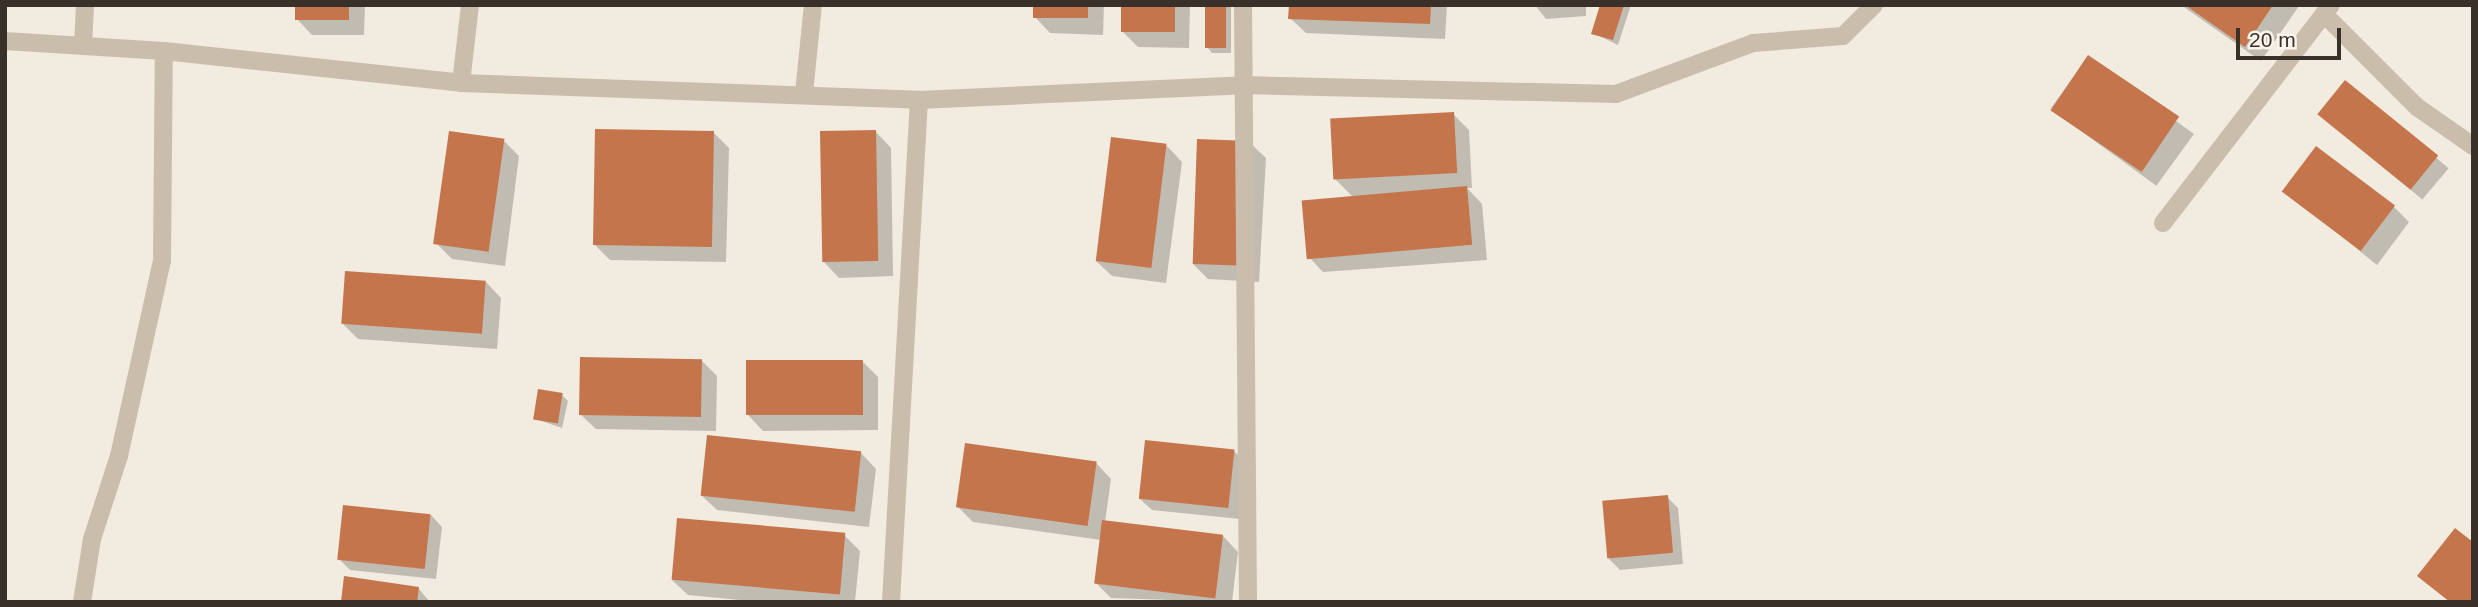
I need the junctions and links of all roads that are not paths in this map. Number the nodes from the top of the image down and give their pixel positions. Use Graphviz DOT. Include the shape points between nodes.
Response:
graph roads {
  1 [pos="85,5"];
  2 [pos="470,5"];
  3 [pos="813,5"];
  4 [pos="1243,5"];
  5 [pos="1874,5"];
  6 [pos="2327,10"];
  7 [pos="5,41"];
  8 [pos="83,46"];
  9 [pos="164,51"];
  10 [pos="461,83"];
  11 [pos="1244,85"];
  12 [pos="804,93"];
  13 [pos="919,100"];
  14 [pos="2473,146"];
  15 [pos="2163,223"];
  16 [pos="82,602"];
  17 [pos="891,602"];
  18 [pos="1248,602"];
  1 -- 8 [label="street"];
  2 -- 10 [label="street"];
  3 -- 12 [label="street"];
  4 -- 11 [label="street"];
  5 -- 11 [label="street" via="1843,36 1753,43 1616,94"];
  6 -- 14 [label="street" via="2417,107"];
  6 -- 15 [label="street"];
  7 -- 8 [label="street"];
  8 -- 9 [label="street"];
  9 -- 10 [label="street"];
  9 -- 16 [label="street" via="162,261 119,456 92,539"];
  10 -- 12 [label="street"];
  11 -- 13 [label="street"];
  11 -- 18 [label="street"];
  12 -- 13 [label="street"];
  13 -- 17 [label="street"];
}
